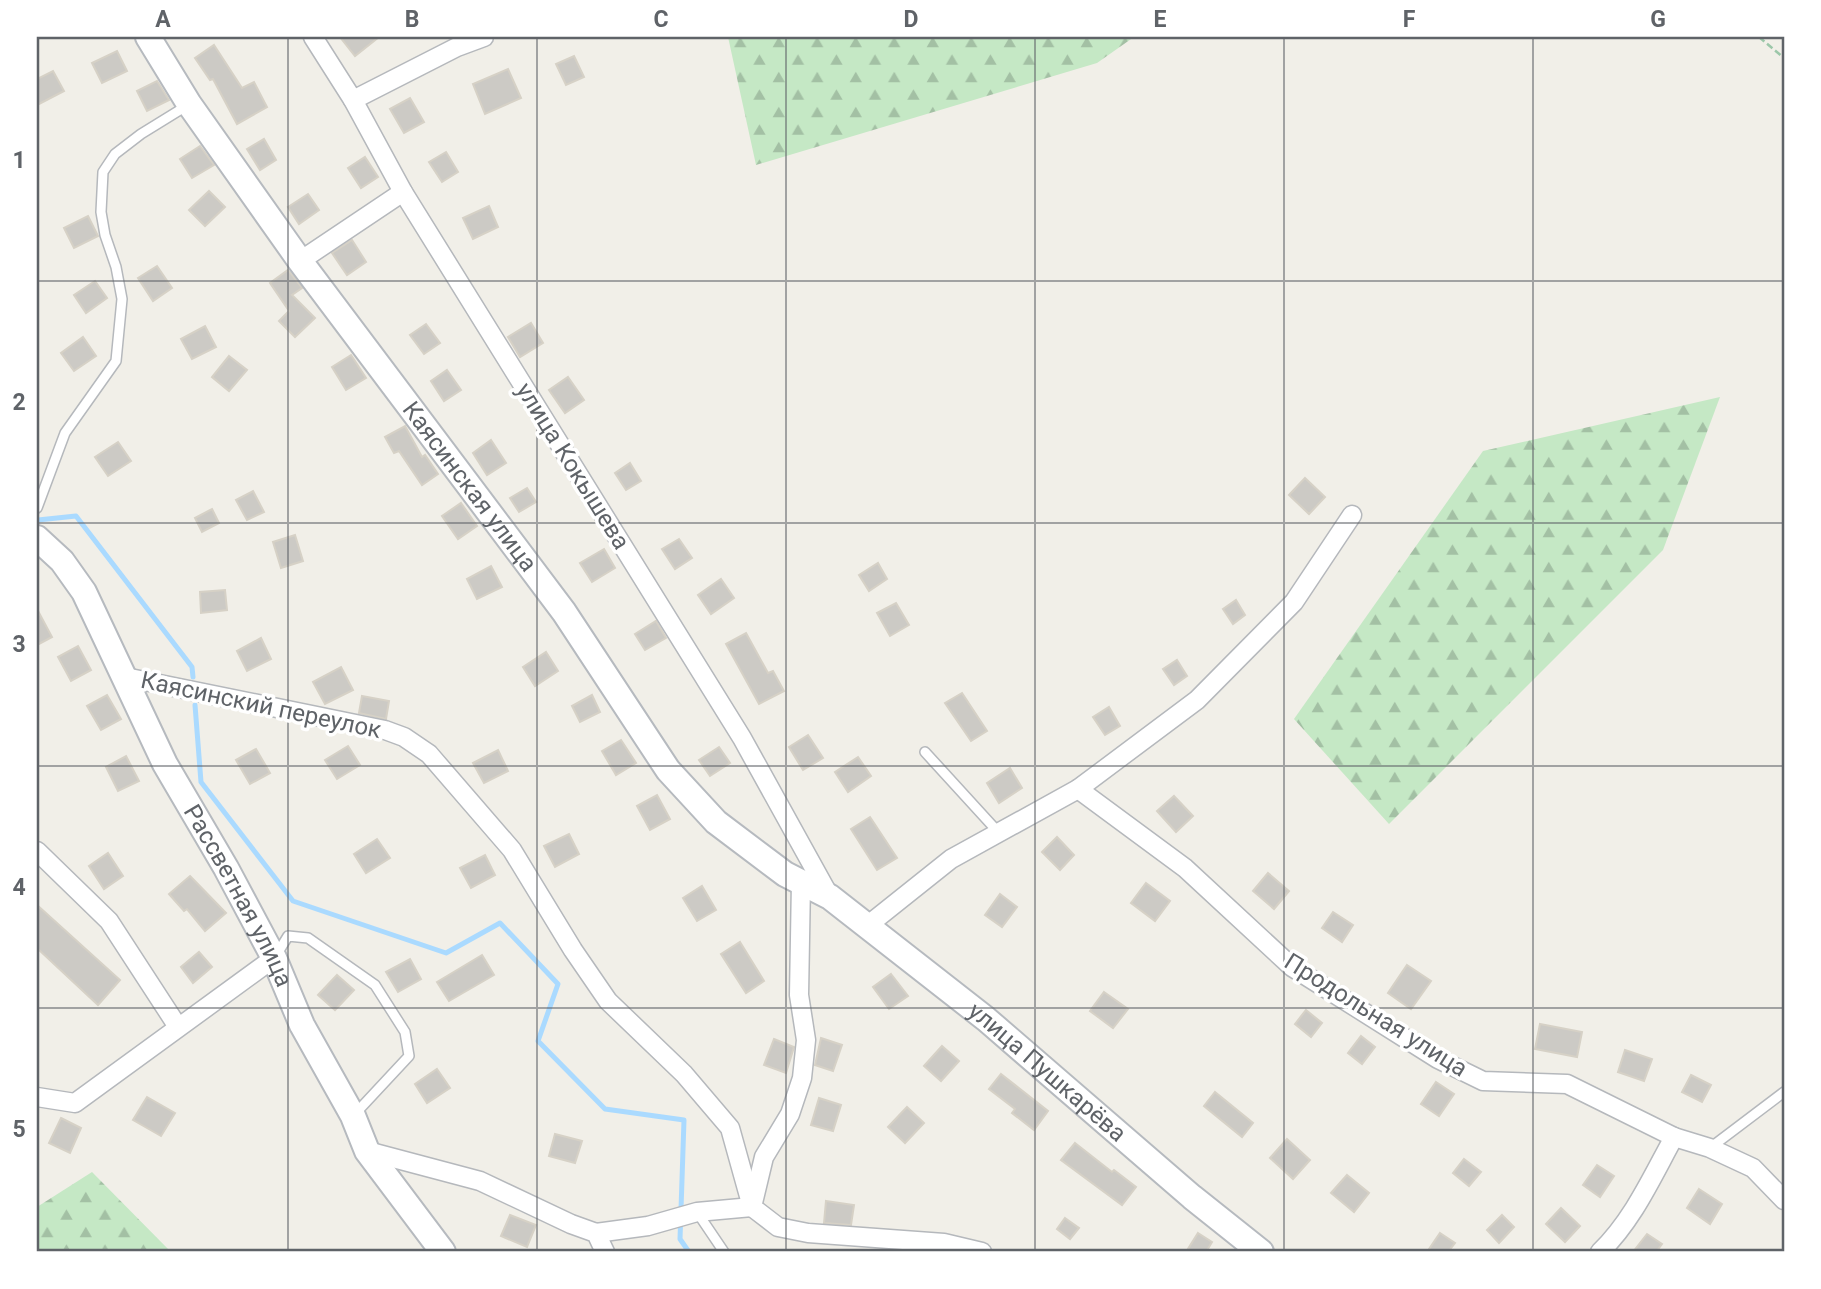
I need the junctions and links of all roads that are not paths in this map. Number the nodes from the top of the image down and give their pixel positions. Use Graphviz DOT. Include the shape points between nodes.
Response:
graph roads {
  1 [pos="148,37"];
  2 [pos="313,37"];
  3 [pos="484,37"];
  4 [pos="353,100"];
  5 [pos="189,104"];
  6 [pos="403,192"];
  7 [pos="300,261"];
  8 [pos="37,508"];
  9 [pos="1352,515"];
  10 [pos="37,538"];
  11 [pos="125,677"];
  12 [pos="925,752"];
  13 [pos="1078,789"];
  14 [pos="999,833"];
  15 [pos="37,851"];
  16 [pos="801,882"];
  17 [pos="830,897"];
  18 [pos="867,926"];
  19 [pos="274,958"];
  20 [pos="178,1027"];
  21 [pos="1784,1092"];
  22 [pos="37,1097"];
  23 [pos="353,1116"];
  24 [pos="1674,1137"];
  25 [pos="1710,1148"];
  26 [pos="367,1151"];
  27 [pos="1784,1200"];
  28 [pos="752,1207"];
  29 [pos="694,1213"];
  30 [pos="596,1233"];
  31 [pos="443,1252"];
  32 [pos="605,1252"];
  33 [pos="724,1252"];
  34 [pos="982,1252"];
  35 [pos="1261,1252"];
  36 [pos="1601,1252"];
  1 -- 5 [label="street, Каясинская улица"];
  2 -- 4 [label="street, улица Кокышева"];
  3 -- 4 [label="street"];
  4 -- 6 [label="street, улица Кокышева"];
  5 -- 7 [label="street, Каясинская улица"];
  5 -- 8 [label="lane" via="124,148 103,172 101,212 122,299 116,361 65,433"];
  6 -- 7 [label="street"];
  6 -- 17 [label="street, улица Кокышева" via="742,738"];
  7 -- 16 [label="street, Каясинская улица" via="564,612 668,770 716,822"];
  9 -- 13 [label="street" via="1294,602 1197,700"];
  10 -- 11 [label="street, Рассветная улица" via="62,561 84,592"];
  11 -- 19 [label="street, Рассветная улица" via="165,764"];
  11 -- 28 [label="street, Каясинский переулок" via="385,730 429,754 512,850 608,1001 684,1074 730,1128"];
  12 -- 14 [label="lane"];
  13 -- 14 [label="street"];
  13 -- 24 [label="street, Продольная улица" via="1185,867 1293,967 1438,1059 1483,1081 1567,1084"];
  14 -- 18 [label="street" via="951,859"];
  15 -- 20 [label="street" via="109,920"];
  16 -- 17 [label="street, Каясинская улица"];
  16 -- 28 [label="street" via="799,995 806,1040 802,1078 790,1114 764,1157"];
  17 -- 18 [label="street, улица Пушкарёва"];
  18 -- 35 [label="street, улица Пушкарёва" via="986,1019"];
  19 -- 20 [label="street"];
  19 -- 23 [label="street, Рассветная улица" via="302,1026"];
  19 -- 23 [label="lane" via="288,936 308,938 374,985 405,1032 409,1056"];
  20 -- 22 [label="street" via="75,1103"];
  21 -- 25 [label="lane"];
  23 -- 26 [label="street, Рассветная улица"];
  24 -- 25 [label="street, Продольная улица"];
  24 -- 36 [label="street" via="1633,1212"];
  25 -- 27 [label="street, Продольная улица" via="1753,1168"];
  26 -- 30 [label="street" via="480,1181"];
  26 -- 31 [label="street, Рассветная улица"];
  28 -- 29 [label="street"];
  28 -- 34 [label="street" via="778,1227 808,1233 944,1243"];
  29 -- 30 [label="street" via="648,1226"];
  29 -- 33 [label="lane"];
  30 -- 32 [label="street"];
}
